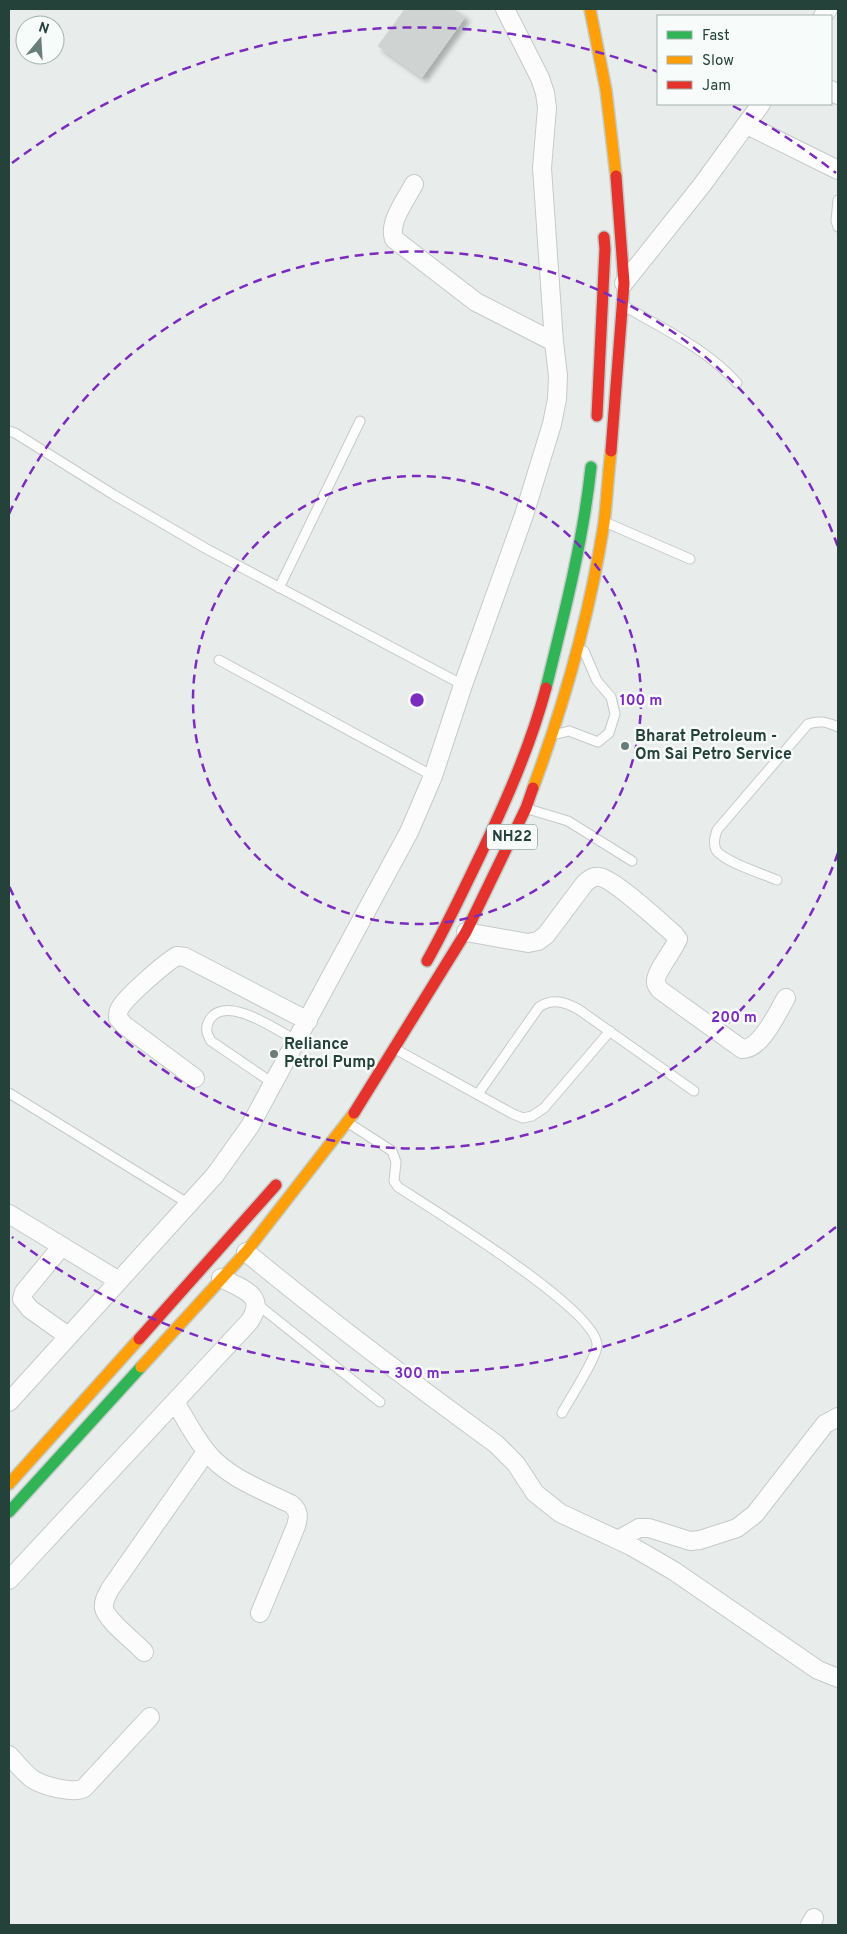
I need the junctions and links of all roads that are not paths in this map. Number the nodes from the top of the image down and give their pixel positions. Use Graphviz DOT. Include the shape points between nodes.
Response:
graph roads {
  1 [pos="505,9"];
  2 [pos="590,9"];
  3 [pos="760,105"];
  4 [pos="747,125"];
  5 [pos="838,170"];
  6 [pos="414,184"];
  7 [pos="838,200"];
  8 [pos="838,227"];
  9 [pos="603,229"];
  10 [pos="624,283"];
  11 [pos="622,304"];
  12 [pos="554,342"];
  13 [pos="737,383"];
  14 [pos="360,421"];
  15 [pos="596,429"];
  16 [pos="9,431"];
  17 [pos="592,457"];
  18 [pos="604,522"];
  19 [pos="690,559"];
  20 [pos="279,588"];
  21 [pos="579,640"];
  22 [pos="219,660"];
  23 [pos="463,685"];
  24 [pos="838,727"];
  25 [pos="552,736"];
  26 [pos="433,776"];
  27 [pos="526,808"];
  28 [pos="632,861"];
  29 [pos="777,880"];
  30 [pos="466,932"];
  31 [pos="419,975"];
  32 [pos="786,998"];
  33 [pos="308,1022"];
  34 [pos="610,1031"];
  35 [pos="297,1041"];
  36 [pos="395,1049"];
  37 [pos="195,1078"];
  38 [pos="274,1084"];
  39 [pos="694,1091"];
  40 [pos="9,1093"];
  41 [pos="478,1094"];
  42 [pos="348,1122"];
  43 [pos="285,1173"];
  44 [pos="189,1204"];
  45 [pos="9,1214"];
  46 [pos="62,1246"];
  47 [pos="246,1252"];
  48 [pos="221,1278"];
  49 [pos="119,1281"];
  50 [pos="257,1304"];
  51 [pos="68,1336"];
  52 [pos="9,1402"];
  53 [pos="175,1402"];
  54 [pos="380,1402"];
  55 [pos="562,1414"];
  56 [pos="838,1417"];
  57 [pos="206,1452"];
  58 [pos="9,1484"];
  59 [pos="9,1512"];
  60 [pos="618,1540"];
  61 [pos="9,1580"];
  62 [pos="260,1613"];
  63 [pos="144,1652"];
  64 [pos="838,1678"];
  65 [pos="150,1717"];
  66 [pos="9,1756"];
  1 -- 12 [label="street" via="545,94 547,108 542,168"];
  2 -- 10 [label="highway, NH22" via="611,127"];
  3 -- 4 [label="street"];
  4 -- 5 [label="street"];
  4 -- 10 [label="street"];
  6 -- 12 [label="street" via="393,225 394,240 476,302"];
  7 -- 8 [label="lane"];
  9 -- 15 [label="highway" via="605,249"];
  10 -- 11 [label="highway, NH22"];
  11 -- 13 [label="lane" via="699,349"];
  11 -- 18 [label="highway, NH22"];
  12 -- 23 [label="street" via="558,376 552,424 524,515"];
  14 -- 20 [label="lane"];
  16 -- 20 [label="lane" via="205,548"];
  17 -- 31 [label="highway, NH22" via="568,599 541,706 505,804"];
  18 -- 19 [label="lane"];
  18 -- 21 [label="highway, NH22"];
  20 -- 23 [label="lane"];
  21 -- 25 [label="highway, NH22"];
  21 -- 25 [label="lane" via="597,681 611,696 615,714 610,733 598,742 569,731"];
  22 -- 26 [label="lane"];
  23 -- 26 [label="street"];
  24 -- 29 [label="lane" via="826,721 808,724 717,830 714,840 723,857"];
  25 -- 27 [label="highway, NH22"];
  26 -- 33 [label="street" via="404,840"];
  27 -- 28 [label="lane" via="568,822"];
  27 -- 30 [label="highway, NH22"];
  30 -- 32 [label="street" via="528,943 538,941 585,883 592,877 601,877 641,906 678,940 656,977 660,990 742,1049 760,1041"];
  30 -- 36 [label="highway, NH22"];
  33 -- 35 [label="street"];
  33 -- 37 [label="street" via="185,957 177,956 124,1003 118,1018"];
  34 -- 39 [label="lane"];
  34 -- 41 [label="lane" via="544,1108 532,1116 523,1118"];
  34 -- 41 [label="lane" via="568,1004 547,1002 532,1015"];
  35 -- 38 [label="street"];
  35 -- 38 [label="lane" via="239,1010 216,1012 210,1019 207,1035 211,1041"];
  36 -- 41 [label="lane"];
  36 -- 42 [label="highway, NH22"];
  38 -- 44 [label="street" via="230,1156"];
  40 -- 44 [label="lane"];
  42 -- 47 [label="highway, NH22"];
  42 -- 55 [label="lane" via="392,1151 396,1162 394,1181 398,1187 543,1284 588,1325 596,1337 597,1346"];
  43 -- 58 [label="highway" via="236,1232"];
  44 -- 49 [label="street"];
  45 -- 46 [label="street"];
  46 -- 49 [label="street"];
  46 -- 51 [label="street" via="24,1292 22,1299 30,1309"];
  47 -- 48 [label="highway, NH22"];
  47 -- 60 [label="street" via="507,1453 545,1502 560,1513"];
  48 -- 50 [label="street" via="252,1294"];
  48 -- 59 [label="highway, NH22"];
  49 -- 51 [label="street"];
  50 -- 53 [label="street" via="256,1313 249,1322"];
  50 -- 54 [label="lane"];
  51 -- 52 [label="street"];
  53 -- 57 [label="street"];
  53 -- 61 [label="street"];
  56 -- 60 [label="street" via="825,1424 755,1514 737,1528 690,1541 639,1528"];
  57 -- 62 [label="street" via="227,1471 291,1504 299,1516"];
  57 -- 63 [label="street" via="105,1599 104,1609 111,1620"];
  60 -- 64 [label="street" via="674,1571 818,1670"];
  65 -- 66 [label="street" via="79,1791 36,1781"];
}
